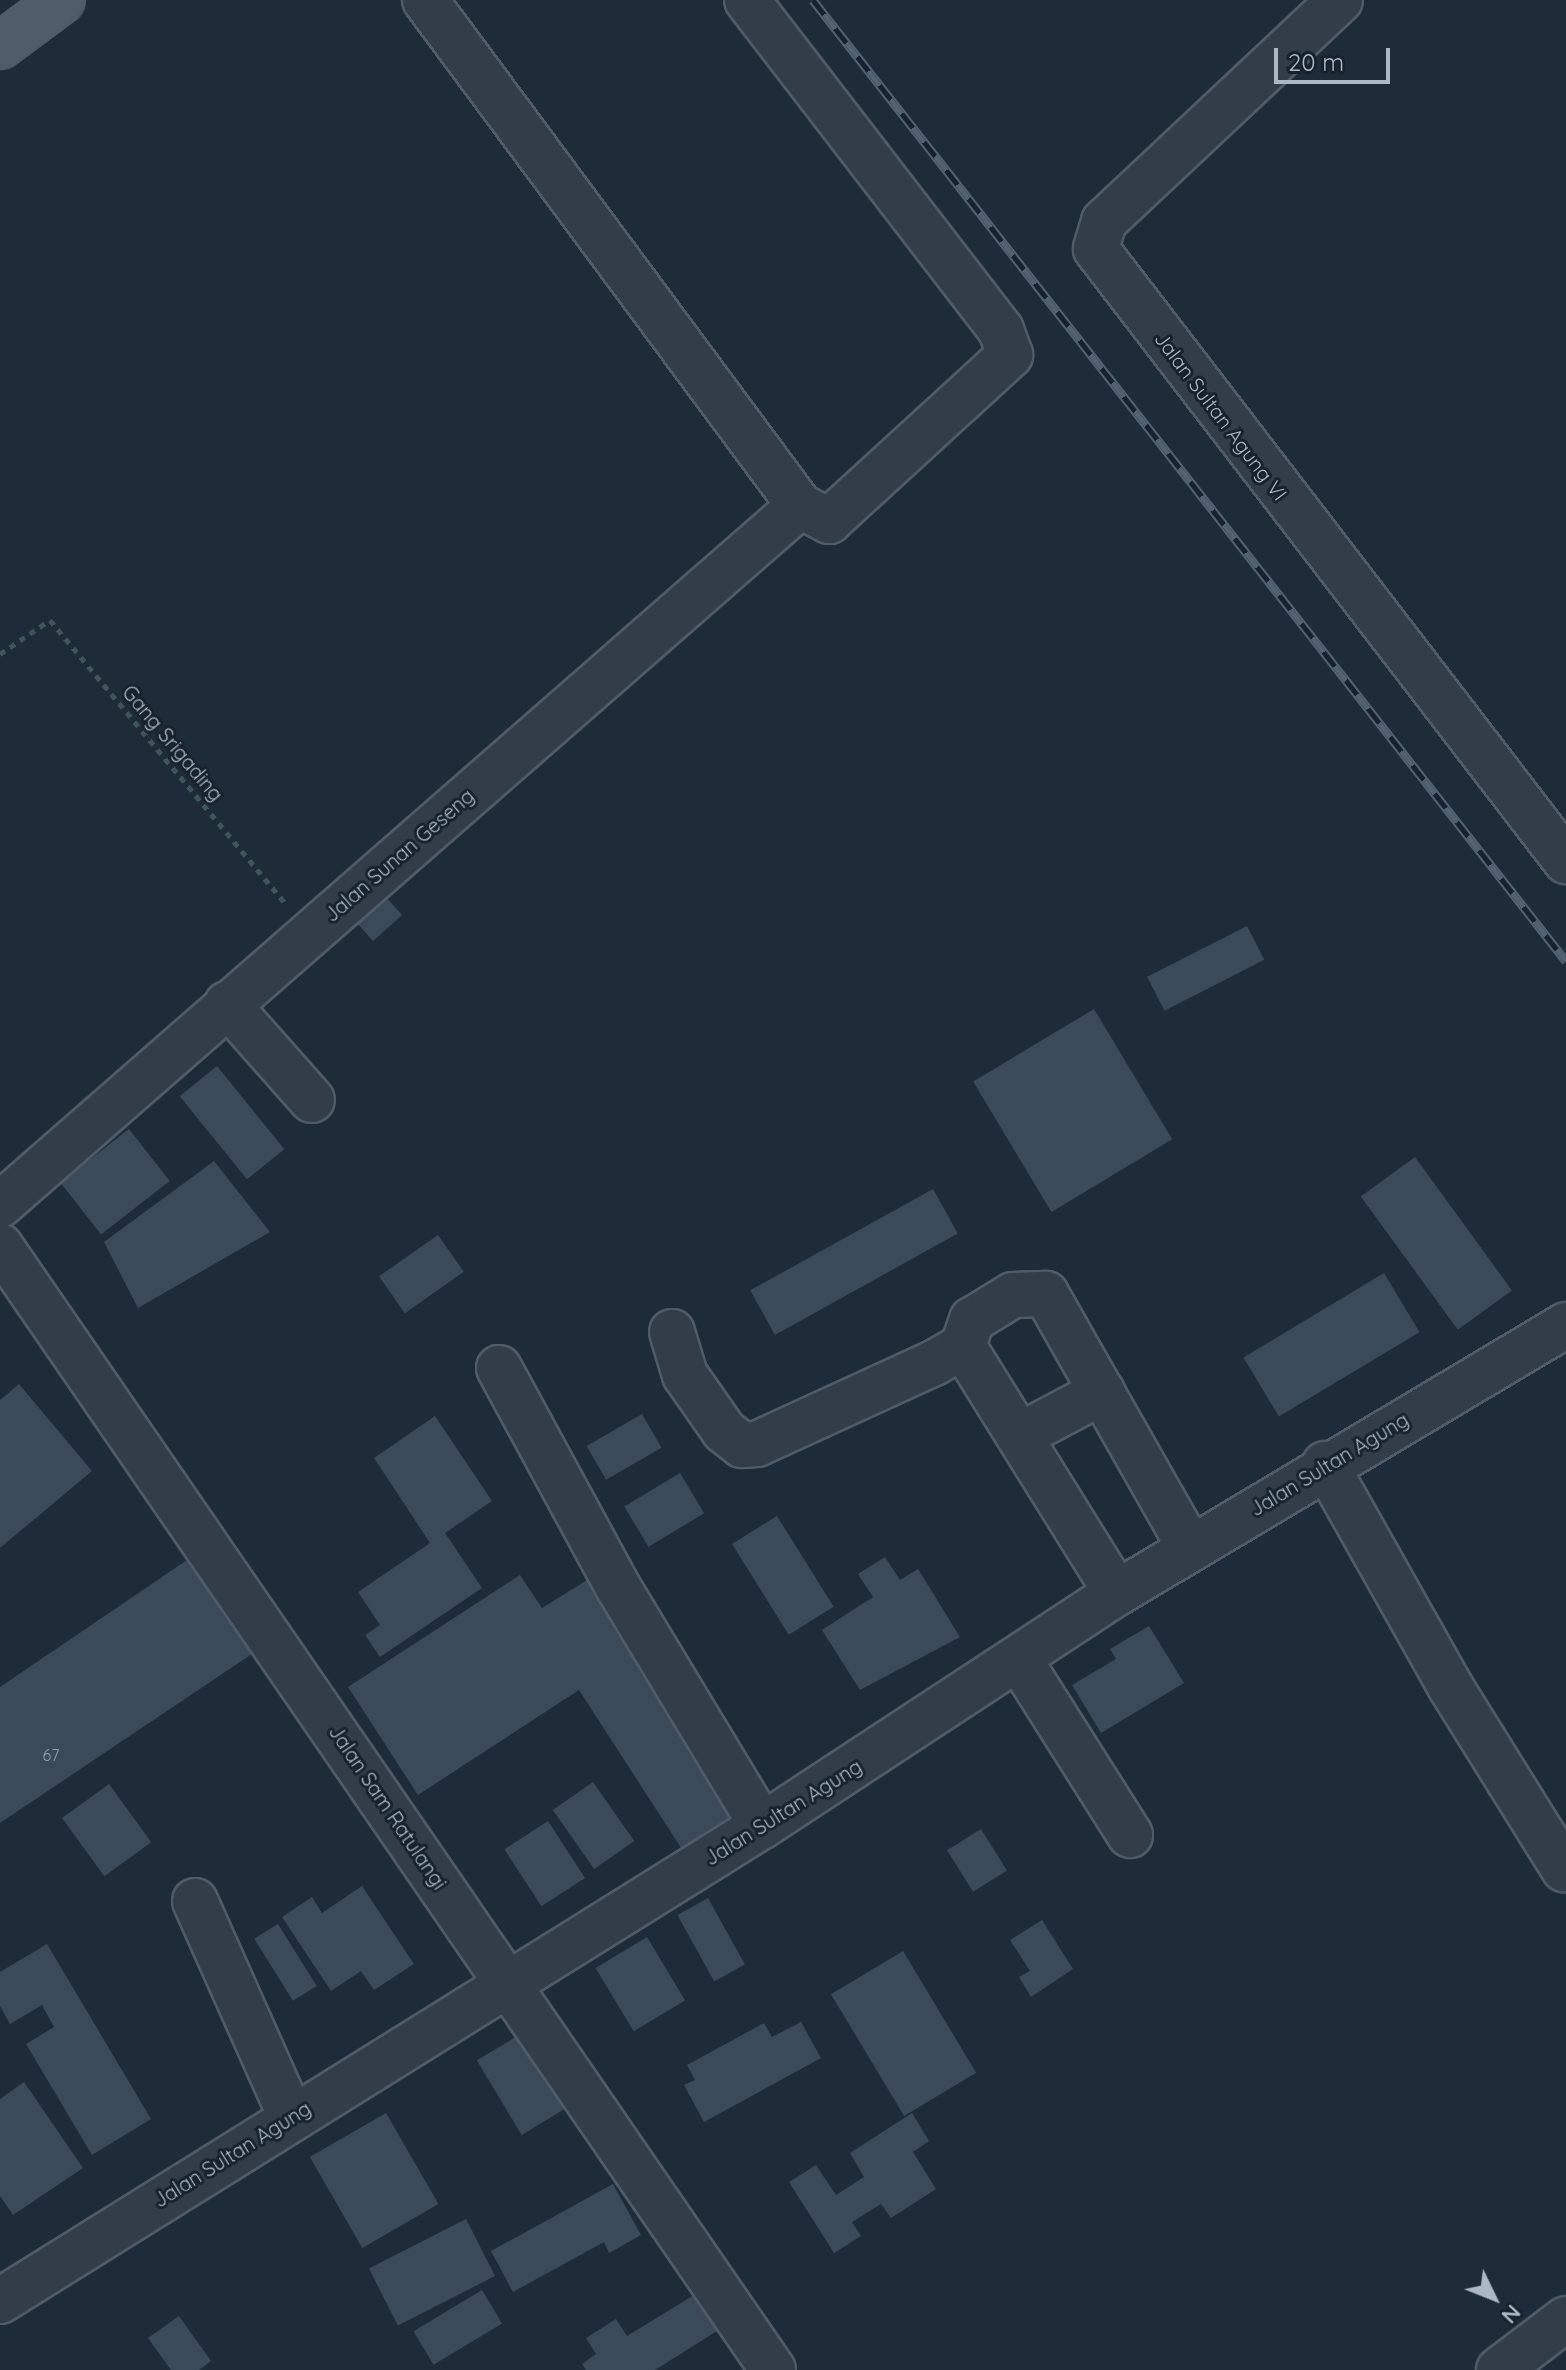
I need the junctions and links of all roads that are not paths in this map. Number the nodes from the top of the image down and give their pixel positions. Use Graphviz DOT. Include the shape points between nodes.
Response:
graph roads {
  1 [pos="62,0"];
  2 [pos="425,0"];
  3 [pos="747,0"];
  4 [pos="1340,0"];
  5 [pos="0,46"];
  6 [pos="800,506"];
  7 [pos="1566,861"];
  8 [pos="227,1004"];
  9 [pos="312,1100"];
  10 [pos="0,1205"];
  11 [pos="0,1246"];
  12 [pos="672,1332"];
  13 [pos="1562,1335"];
  14 [pos="963,1346"];
  15 [pos="499,1368"];
  16 [pos="1102,1392"];
  17 [pos="1021,1435"];
  18 [pos="1325,1464"];
  19 [pos="1191,1549"];
  20 [pos="1117,1593"];
  21 [pos="1020,1661"];
  22 [pos="762,1826"];
  23 [pos="1130,1835"];
  24 [pos="1564,1869"];
  25 [pos="195,1901"];
  26 [pos="505,1982"];
  27 [pos="291,2117"];
  28 [pos="0,2301"];
  29 [pos="1566,2319"];
  30 [pos="773,2370"];
  31 [pos="1499,2370"];
  1 -- 5 [label="main road"];
  2 -- 6 [label="street"];
  3 -- 6 [label="street" via="1001,330 1010,355 837,519 820,519"];
  4 -- 7 [label="street, Jalan Sultan Agung VI" via="1104,222 1096,249"];
  6 -- 8 [label="street, Jalan Sunan Geseng"];
  8 -- 9 [label="street"];
  8 -- 10 [label="street, Jalan Sunan Geseng"];
  11 -- 26 [label="street, Jalan Sam Ratulangi"];
  12 -- 14 [label="street" via="685,1375 742,1445"];
  13 -- 18 [label="street, Jalan Sultan Agung"];
  14 -- 16 [label="street" via="972,1320 1013,1295 1046,1294"];
  14 -- 17 [label="street"];
  15 -- 22 [label="street" via="618,1587"];
  16 -- 17 [label="street"];
  16 -- 19 [label="street"];
  17 -- 20 [label="street"];
  18 -- 19 [label="street, Jalan Sultan Agung"];
  18 -- 24 [label="street" via="1450,1686"];
  19 -- 20 [label="street, Jalan Sultan Agung"];
  20 -- 21 [label="street, Jalan Sultan Agung"];
  21 -- 22 [label="street, Jalan Sultan Agung"];
  21 -- 23 [label="street"];
  22 -- 26 [label="street, Jalan Sultan Agung"];
  25 -- 27 [label="street"];
  26 -- 27 [label="street, Jalan Sultan Agung"];
  26 -- 30 [label="street, Jalan Sam Ratulangi"];
  27 -- 28 [label="street, Jalan Sultan Agung"];
  29 -- 31 [label="street"];
}
